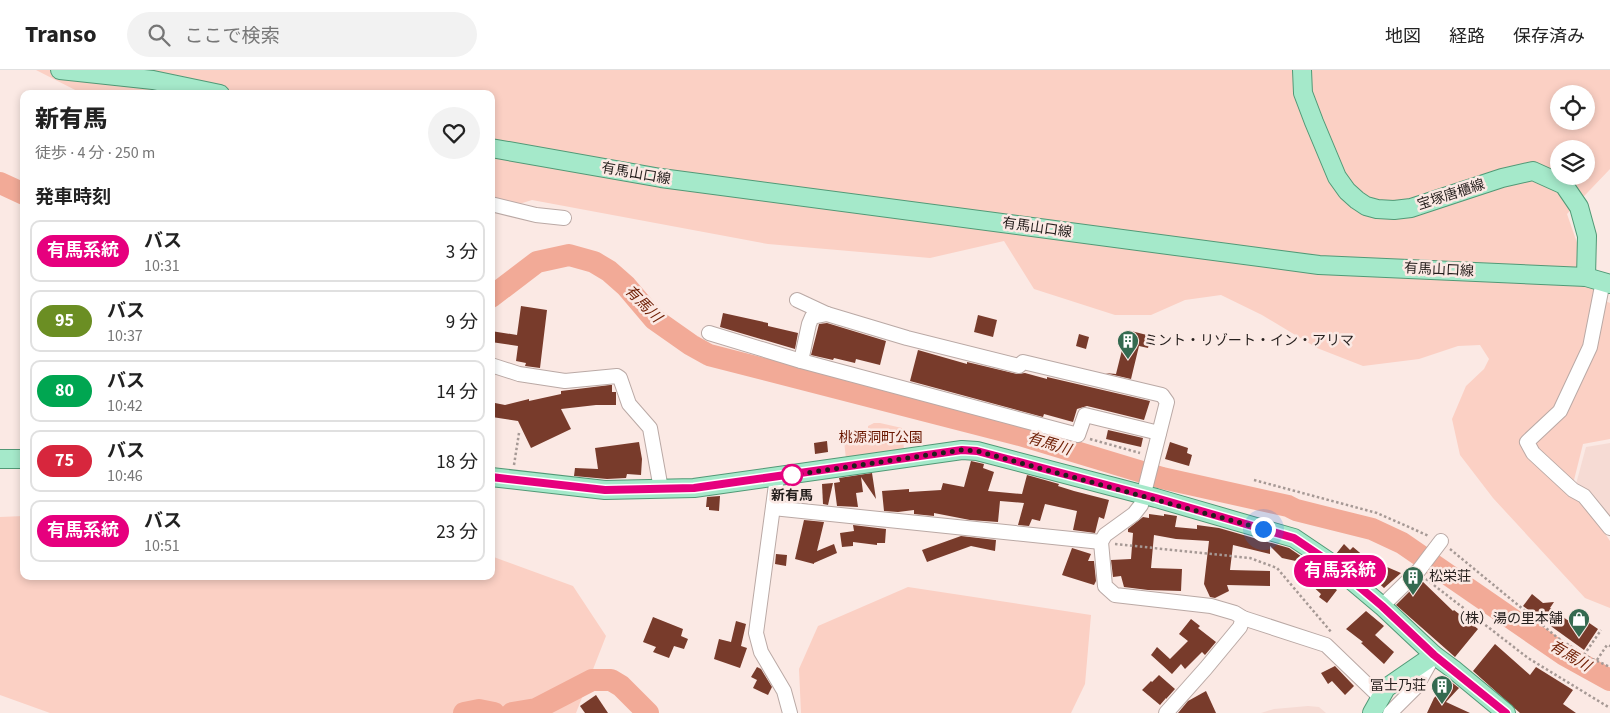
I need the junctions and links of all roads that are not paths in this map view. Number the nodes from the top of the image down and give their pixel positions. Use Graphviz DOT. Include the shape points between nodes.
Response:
graph roads {
  1 [pos="60,70"];
  2 [pos="1302,70"];
  3 [pos="201,90"];
  4 [pos="495,149"];
  5 [pos="495,205"];
  6 [pos="564,218"];
  7 [pos="1586,277"];
  8 [pos="1606,282"];
  9 [pos="797,300"];
  10 [pos="828,314"];
  11 [pos="708,334"];
  12 [pos="801,361"];
  13 [pos="495,366"];
  14 [pos="1159,434"];
  15 [pos="0,459"];
  16 [pos="20,459"];
  17 [pos="495,477"];
  18 [pos="777,477"];
  19 [pos="661,489"];
  20 [pos="1145,491"];
  21 [pos="773,508"];
  22 [pos="1610,528"];
  23 [pos="1101,542"];
  24 [pos="1439,543"];
  25 [pos="1382,606"];
  26 [pos="1243,618"];
  27 [pos="1434,655"];
  28 [pos="1380,697"];
  29 [pos="1398,711"];
  30 [pos="790,713"];
  31 [pos="1166,713"];
  32 [pos="1372,713"];
  33 [pos="1506,713"];
  1 -- 3 [label="main road" via="153,80"];
  2 -- 7 [label="main road, 宝塚唐櫃線" via="1303,93 1314,122 1337,177 1356,200 1376,209 1411,208 1533,171 1564,185 1579,207 1587,236"];
  4 -- 7 [label="main road, 有馬山口線" via="661,178 1319,264"];
  5 -- 6 [label="street"];
  7 -- 8 [label="main road"];
  8 -- 22 [label="street" via="1590,347 1560,411 1527,442 1534,453 1573,490 1584,496"];
  9 -- 10 [label="street"];
  10 -- 12 [label="street" via="812,317"];
  10 -- 14 [label="street" via="1019,366 1024,362 1162,395 1167,402"];
  11 -- 12 [label="street"];
  12 -- 14 [label="street" via="1078,436 1085,415"];
  13 -- 19 [label="street" via="519,374 565,381 620,378 629,404 650,428"];
  14 -- 20 [label="street"];
  15 -- 16 [label="main road"];
  17 -- 19 [label="main road" via="605,490"];
  18 -- 19 [label="main road"];
  18 -- 20 [label="main road" via="962,450"];
  18 -- 21 [label="street"];
  20 -- 23 [label="street" via="1134,514 1105,535"];
  20 -- 25 [label="main road" via="1294,538 1331,563"];
  21 -- 23 [label="street"];
  21 -- 30 [label="street" via="756,633 761,652 784,691"];
  23 -- 26 [label="street" via="1105,586 1115,595 1210,606"];
  24 -- 25 [label="street" via="1418,571"];
  25 -- 27 [label="main road"];
  26 -- 28 [label="street" via="1326,645"];
  26 -- 31 [label="street" via="1240,627"];
  27 -- 28 [label="main road" via="1386,688"];
  27 -- 29 [label="street"];
  27 -- 33 [label="main road"];
  28 -- 32 [label="main road"];
}
